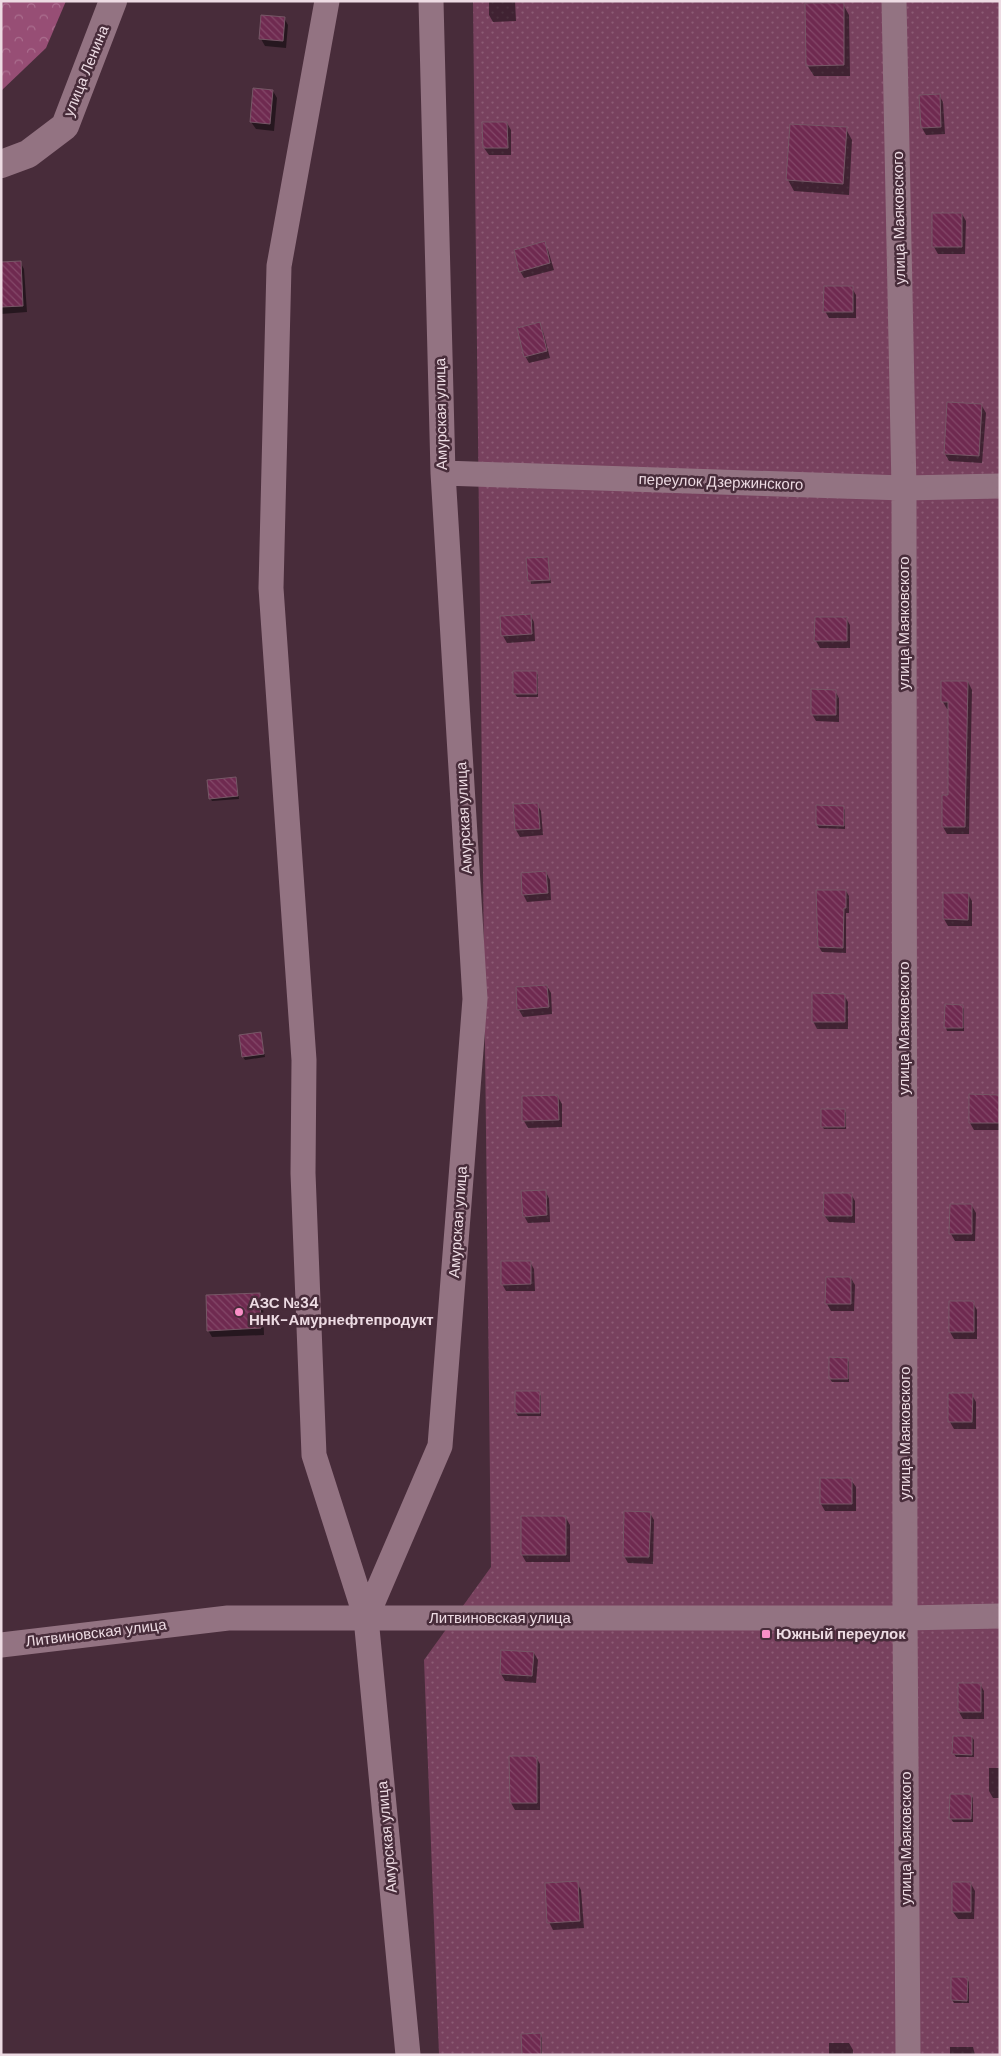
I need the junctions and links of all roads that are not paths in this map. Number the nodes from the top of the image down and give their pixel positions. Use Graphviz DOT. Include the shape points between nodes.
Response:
graph roads {
  1 [pos="114,1"];
  2 [pos="327,1"];
  3 [pos="431,1"];
  4 [pos="894,1"];
  5 [pos="1,164"];
  6 [pos="443,473"];
  7 [pos="1000,486"];
  8 [pos="904,488"];
  9 [pos="1000,1616"];
  10 [pos="366,1618"];
  11 [pos="905,1618"];
  12 [pos="1,1645"];
  13 [pos="408,2055"];
  14 [pos="908,2055"];
  1 -- 5 [label="main road, улица Ленина" via="64,126 28,154"];
  2 -- 10 [label="street, Амурская улица" via="279,266 272,588 304,1060 303,1173 314,1455"];
  3 -- 6 [label="street, Амурская улица"];
  4 -- 8 [label="street, улица Маяковского"];
  6 -- 8 [label="street, переулок Дзержинского"];
  6 -- 10 [label="street, Амурская улица" via="475,999 440,1446"];
  7 -- 8 [label="street, переулок Дзержинского"];
  8 -- 11 [label="street, улица Маяковского"];
  9 -- 11 [label="street, Литвиновская улица"];
  10 -- 11 [label="street, Литвиновская улица"];
  10 -- 12 [label="street, Литвиновская улица" via="228,1618"];
  10 -- 13 [label="street, Амурская улица"];
  11 -- 14 [label="street, улица Маяковского"];
}
